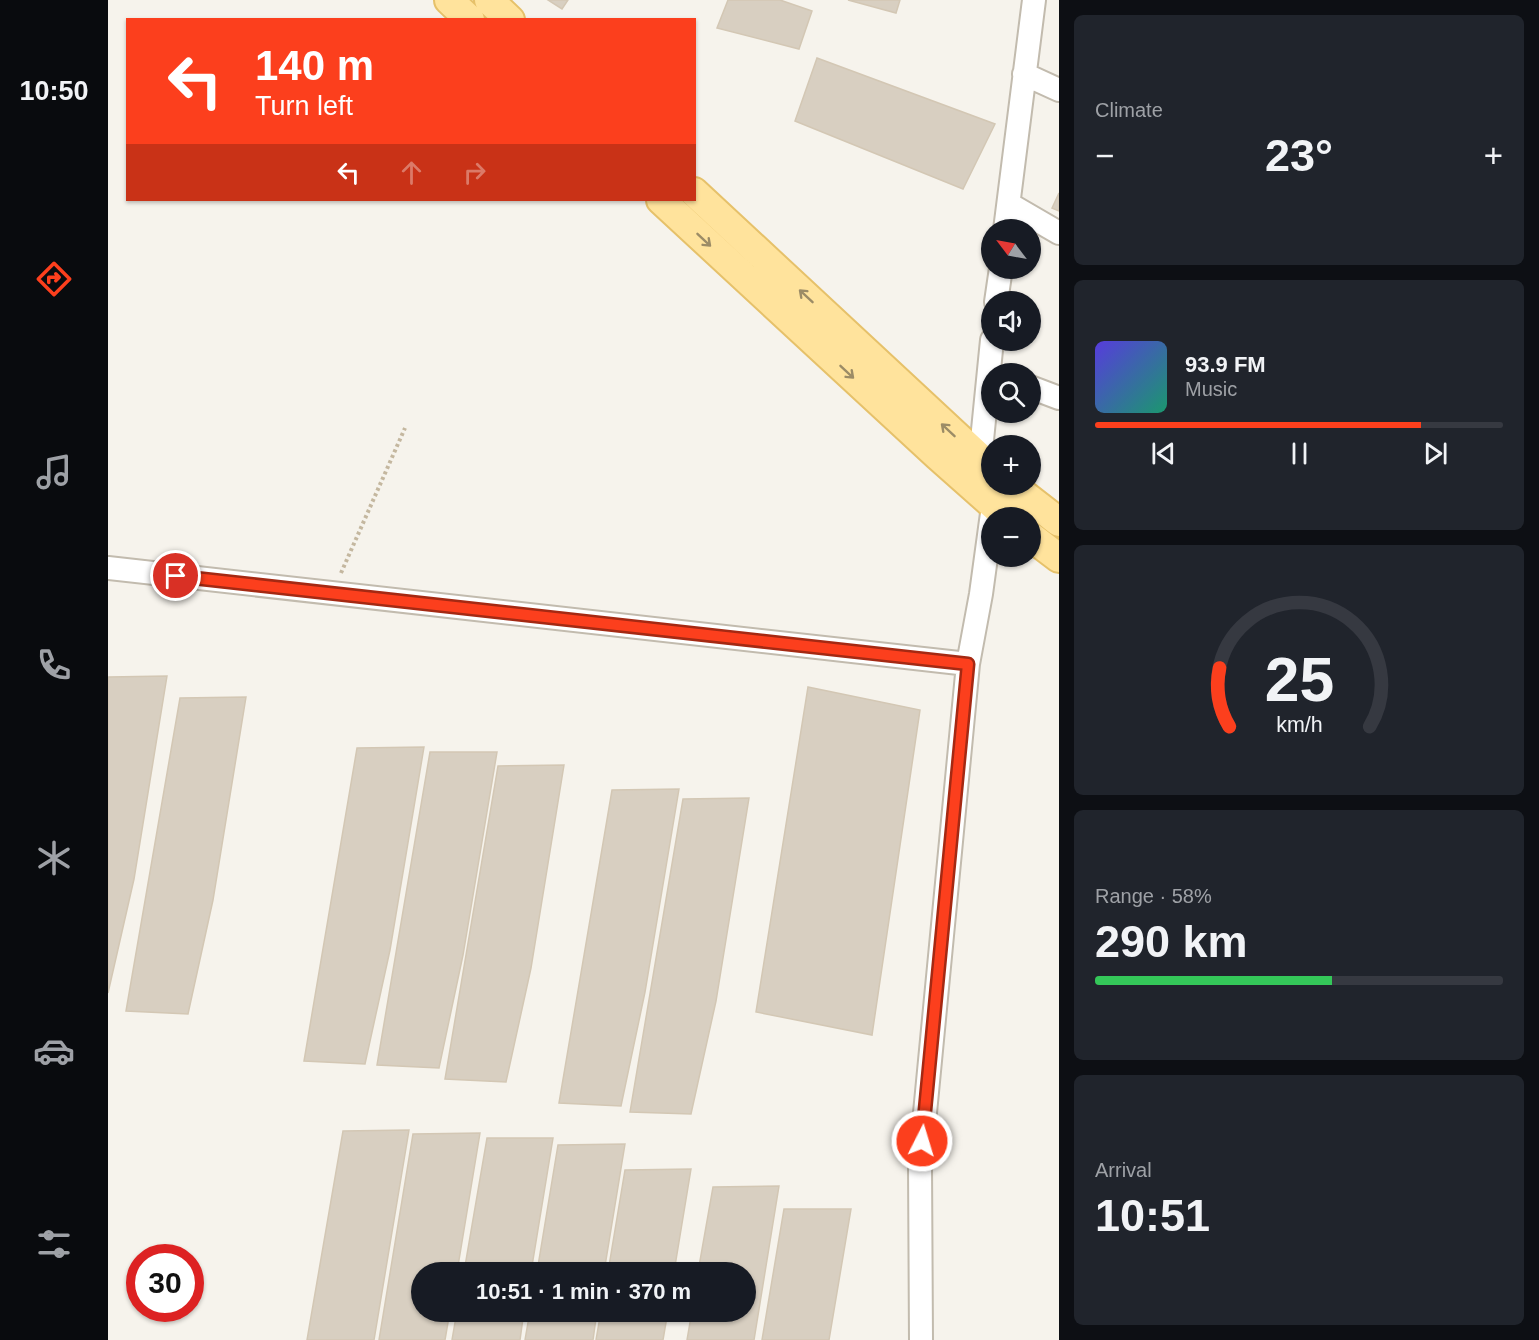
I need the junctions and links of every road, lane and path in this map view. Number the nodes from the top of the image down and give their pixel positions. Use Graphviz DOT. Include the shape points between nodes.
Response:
graph roads {
  1 [pos="489,0"];
  2 [pos="1034,0"];
  3 [pos="508,18"];
  4 [pos="1024,74"];
  5 [pos="1059,90"];
  6 [pos="696,194"];
  7 [pos="662,201"];
  8 [pos="1009,204"];
  9 [pos="1007,219"];
  10 [pos="1059,233"];
  11 [pos="1041,391"];
  12 [pos="1059,398"];
  13 [pos="405,428"];
  14 [pos="981,459"];
  15 [pos="1004,503"];
  16 [pos="1059,522"];
  17 [pos="1041,544"];
  18 [pos="1059,558"];
  19 [pos="108,568"];
  20 [pos="333,593"];
  21 [pos="968,664"];
  22 [pos="921,1340"];
  1 -- 3 [label="main road"];
  2 -- 4 [label="street"];
  4 -- 5 [label="street"];
  4 -- 8 [label="street"];
  14 -- 6 [label="main road, one-way"];
  7 -- 15 [label="main road, one-way"];
  8 -- 9 [label="street"];
  8 -- 10 [label="street"];
  11 -- 12 [label="street"];
  13 -- 20 [label="path"];
  15 -- 16 [label="main road"];
  15 -- 21 [label="street"];
  17 -- 18 [label="main road"];
  19 -- 20 [label="street"];
  20 -- 21 [label="street"];
  21 -- 22 [label="street" via="920,1165"];
}
